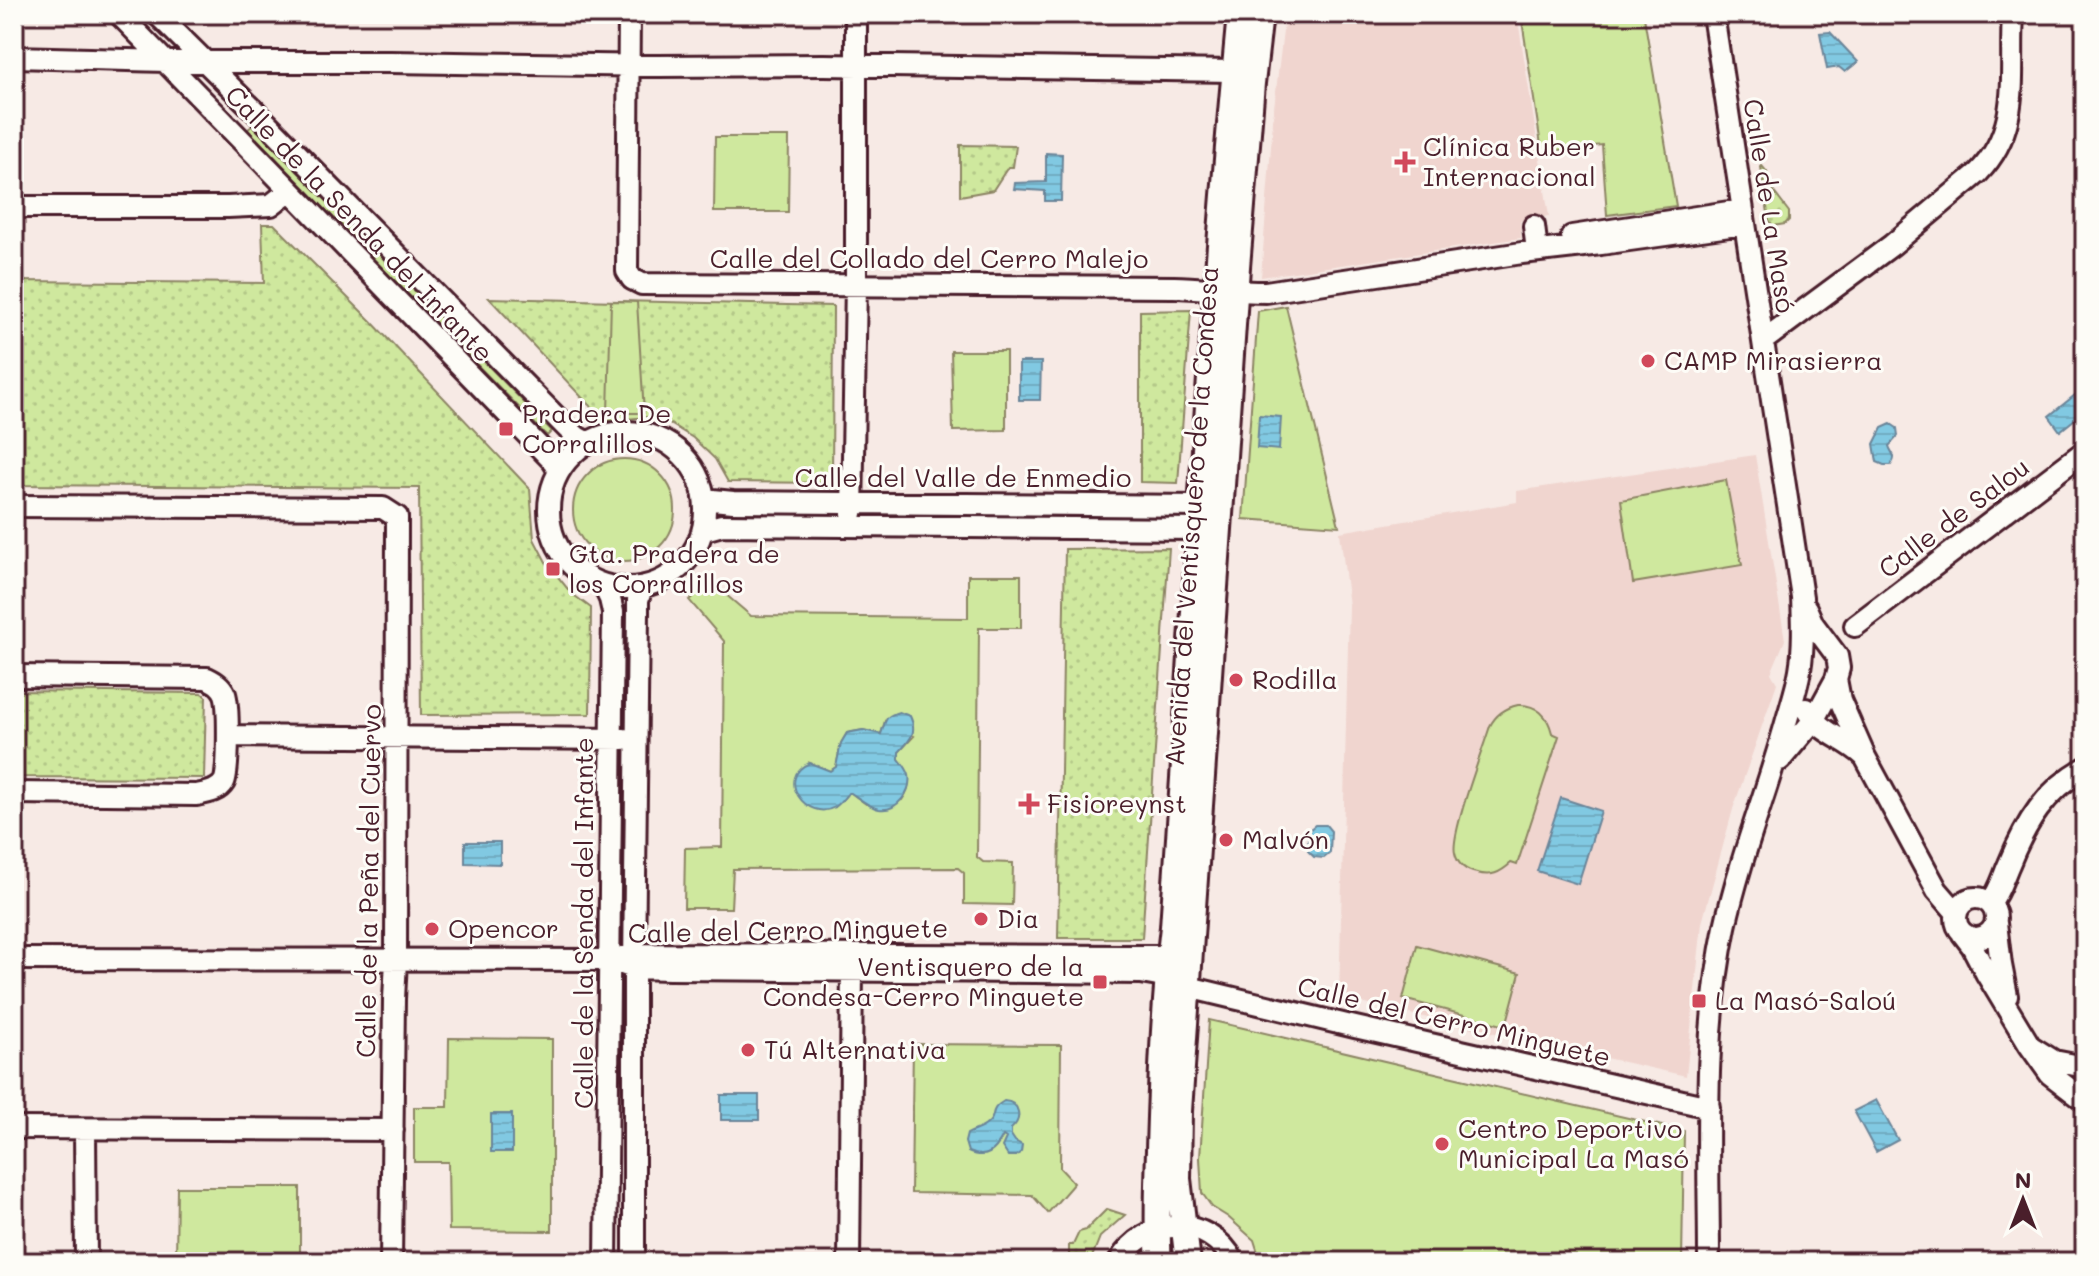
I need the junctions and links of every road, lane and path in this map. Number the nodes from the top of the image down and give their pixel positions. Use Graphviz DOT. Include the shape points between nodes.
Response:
graph roads {
  1 [pos="119,14"];
  2 [pos="157,14"];
  3 [pos="629,14"];
  4 [pos="856,14"];
  5 [pos="1240,14"];
  6 [pos="1260,14"];
  7 [pos="1713,14"];
  8 [pos="2013,14"];
  9 [pos="14,57"];
  10 [pos="165,61"];
  11 [pos="204,62"];
  12 [pos="628,66"];
  13 [pos="855,66"];
  14 [pos="1243,77"];
  15 [pos="289,191"];
  16 [pos="14,207"];
  17 [pos="1743,217"];
  18 [pos="856,283"];
  19 [pos="1226,290"];
  20 [pos="1764,340"];
  21 [pos="588,443"];
  22 [pos="2085,451"];
  23 [pos="559,471"];
  24 [pos="705,498"];
  25 [pos="853,503"];
  26 [pos="14,506"];
  27 [pos="1209,518"];
  28 [pos="845,526"];
  29 [pos="704,530"];
  30 [pos="604,586"];
  31 [pos="642,587"];
  32 [pos="1802,597"];
  33 [pos="1802,653"];
  34 [pos="1833,668"];
  35 [pos="14,676"];
  36 [pos="1799,678"];
  37 [pos="1813,721"];
  38 [pos="228,736"];
  39 [pos="397,737"];
  40 [pos="612,739"];
  41 [pos="637,739"];
  42 [pos="1865,757"];
  43 [pos="2085,768"];
  44 [pos="1773,770"];
  45 [pos="14,793"];
  46 [pos="1956,912"];
  47 [pos="1993,913"];
  48 [pos="1962,933"];
  49 [pos="14,959"];
  50 [pos="396,960"];
  51 [pos="610,960"];
  52 [pos="634,961"];
  53 [pos="852,970"];
  54 [pos="1175,975"];
  55 [pos="2026,1040"];
  56 [pos="2073,1070"];
  57 [pos="2085,1100"];
  58 [pos="1709,1107"];
  59 [pos="14,1128"];
  60 [pos="85,1129"];
  61 [pos="393,1130"];
  62 [pos="1184,1227"];
  63 [pos="1156,1229"];
  64 [pos="86,1262"];
  65 [pos="391,1262"];
  66 [pos="606,1262"];
  67 [pos="634,1262"];
  68 [pos="849,1262"];
  69 [pos="1119,1262"];
  70 [pos="1159,1262"];
  71 [pos="1188,1262"];
  72 [pos="1234,1262"];
  73 [pos="1709,1262"];
  1 -- 10 [label="street, Calle de la Senda del Infante"];
  2 -- 11 [label="street, Calle de la Senda del Infante"];
  3 -- 12 [label="street"];
  4 -- 13 [label="street"];
  5 -- 14 [label="main road, Avenida del Ventisquero de la Condesa"];
  6 -- 14 [label="main road, Avenida del Ventisquero de la Condesa"];
  7 -- 17 [label="street, Calle de La Masó"];
  8 -- 20 [label="street" via="2008,123 1990,161 1892,245"];
  9 -- 10 [label="street"];
  10 -- 11 [label="street"];
  10 -- 15 [label="street, Calle de la Senda del Infante"];
  11 -- 12 [label="street"];
  11 -- 21 [label="street, Calle de la Senda del Infante" via="567,428"];
  12 -- 13 [label="street"];
  12 -- 18 [label="street, Calle del Collado del Cerro Malejo" via="627,271 632,279 642,284"];
  13 -- 14 [label="street"];
  13 -- 18 [label="street"];
  14 -- 19 [label="main road, Avenida del Ventisquero de la Condesa"];
  15 -- 16 [label="street" via="271,205"];
  15 -- 23 [label="street, Calle de la Senda del Infante"];
  17 -- 19 [label="street, Calle del Collado del Cerro Malejo" via="1536,240 1278,291"];
  17 -- 20 [label="street, Calle de La Masó"];
  18 -- 19 [label="street, Calle del Collado del Cerro Malejo"];
  18 -- 25 [label="street"];
  19 -- 27 [label="main road, Avenida del Ventisquero de la Condesa"];
  20 -- 32 [label="street, Calle de La Masó"];
  21 -- 23 [label="street"];
  21 -- 24 [label="street" via="623,432 668,443 693,467"];
  22 -- 34 [label="street, Calle de Salou" via="1855,626"];
  23 -- 30 [label="street" via="548,510 556,544 565,559"];
  24 -- 25 [label="street, Calle del Valle de Enmedio"];
  24 -- 29 [label="street"];
  25 -- 27 [label="street, Calle del Valle de Enmedio"];
  25 -- 28 [label="street"];
  26 -- 39 [label="street, Calle de la Peña del Cuervo" via="383,508 397,517"];
  27 -- 28 [label="street, Calle del Valle de Enmedio"];
  27 -- 54 [label="main road, Avenida del Ventisquero de la Condesa"];
  27 -- 54 [label="main road, Avenida del Ventisquero de la Condesa" via="1186,741"];
  28 -- 29 [label="street, Calle del Valle de Enmedio" via="722,525"];
  29 -- 31 [label="street" via="688,560 674,573"];
  30 -- 31 [label="street"];
  30 -- 40 [label="street, Calle de la Senda del Infante" via="613,612"];
  31 -- 41 [label="street, Calle de la Senda del Infante"];
  32 -- 33 [label="street, Calle de La Masó"];
  32 -- 34 [label="street, Calle de La Masó"];
  33 -- 34 [label="street" via="1809,648"];
  33 -- 36 [label="street, Calle de La Masó"];
  34 -- 36 [label="street" via="1818,692"];
  34 -- 37 [label="street, Calle de La Masó"];
  34 -- 42 [label="street" via="1840,700"];
  35 -- 38 [label="street" via="207,678 227,697"];
  36 -- 37 [label="street"];
  36 -- 44 [label="street, Calle de La Masó"];
  37 -- 42 [label="street"];
  37 -- 44 [label="street, Calle de La Masó"];
  38 -- 39 [label="street"];
  38 -- 45 [label="street" via="224,783 207,793"];
  39 -- 40 [label="street"];
  39 -- 50 [label="street, Calle de la Peña del Cuervo"];
  40 -- 41 [label="street"];
  40 -- 51 [label="street, Calle de la Senda del Infante"];
  41 -- 52 [label="street, Calle de la Senda del Infante"];
  42 -- 46 [label="street" via="1937,890"];
  43 -- 47 [label="street" via="2036,812 1998,891"];
  44 -- 58 [label="street, Calle de La Masó" via="1725,926"];
  46 -- 47 [label="street" via="1971,898 1985,899"];
  46 -- 48 [label="street"];
  47 -- 48 [label="street" via="1988,934 1975,938"];
  47 -- 55 [label="street" via="2007,996"];
  48 -- 55 [label="street"];
  49 -- 50 [label="street, Calle del Cerro Minguete"];
  50 -- 51 [label="street, Calle del Cerro Minguete"];
  50 -- 61 [label="street, Calle de la Peña del Cuervo"];
  51 -- 52 [label="street, Calle del Cerro Minguete"];
  51 -- 66 [label="street, Calle de la Senda del Infante"];
  52 -- 53 [label="street, Calle del Cerro Minguete"];
  52 -- 54 [label="street, Calle del Cerro Minguete"];
  52 -- 67 [label="street, Calle de la Senda del Infante"];
  53 -- 54 [label="street, Calle del Cerro Minguete"];
  53 -- 68 [label="street"];
  54 -- 58 [label="street, Calle del Cerro Minguete"];
  54 -- 62 [label="main road, Avenida del Ventisquero de la Condesa"];
  54 -- 63 [label="main road, Avenida del Ventisquero de la Condesa" via="1160,1109"];
  55 -- 56 [label="street"];
  56 -- 57 [label="street" via="2082,1073"];
  58 -- 73 [label="street, Calle de La Masó"];
  59 -- 60 [label="street"];
  60 -- 61 [label="street"];
  60 -- 64 [label="street"];
  61 -- 65 [label="street, Calle de la Peña del Cuervo"];
  62 -- 63 [label="street"];
  62 -- 71 [label="main road, Avenida del Ventisquero de la Condesa"];
  62 -- 72 [label="street" via="1205,1231"];
  63 -- 69 [label="street" via="1126,1250"];
  63 -- 70 [label="main road, Avenida del Ventisquero de la Condesa"];
}
